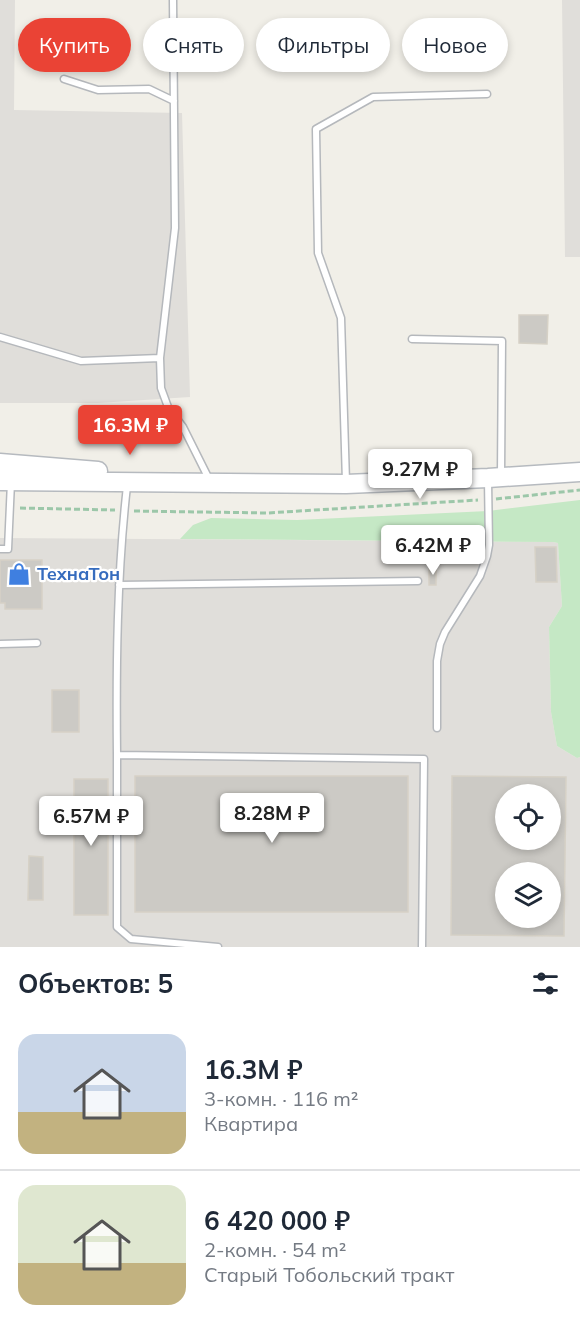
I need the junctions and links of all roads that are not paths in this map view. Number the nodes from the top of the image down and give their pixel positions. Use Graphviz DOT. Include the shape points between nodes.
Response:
graph roads {
  1 [pos="173,0"];
  2 [pos="64,79"];
  3 [pos="487,94"];
  4 [pos="174,101"];
  5 [pos="0,337"];
  6 [pos="412,339"];
  7 [pos="160,358"];
  8 [pos="0,458"];
  9 [pos="0,463"];
  10 [pos="58,468"];
  11 [pos="580,471"];
  12 [pos="494,478"];
  13 [pos="209,480"];
  14 [pos="6,481"];
  15 [pos="127,482"];
  16 [pos="258,483"];
  17 [pos="346,484"];
  18 [pos="0,549"];
  19 [pos="418,581"];
  20 [pos="118,585"];
  21 [pos="37,643"];
  22 [pos="0,644"];
  23 [pos="437,728"];
  24 [pos="117,754"];
  25 [pos="218,947"];
  26 [pos="422,947"];
  1 -- 4 [label="lane"];
  2 -- 4 [label="lane" via="98,90 149,89"];
  3 -- 17 [label="lane" via="373,97 316,129 318,253 341,318"];
  4 -- 7 [label="lane" via="175,228"];
  5 -- 7 [label="lane" via="81,361"];
  6 -- 12 [label="lane" via="502,341"];
  7 -- 13 [label="lane" via="161,388 168,407"];
  8 -- 10 [label="street"];
  9 -- 10 [label="street"];
  10 -- 13 [label="street"];
  11 -- 12 [label="street"];
  12 -- 17 [label="street"];
  12 -- 23 [label="lane" via="488,499 489,544 484,566 440,644"];
  13 -- 16 [label="street"];
  14 -- 15 [label="street"];
  14 -- 18 [label="lane" via="10,507 8,549"];
  15 -- 16 [label="street"];
  15 -- 20 [label="lane"];
  16 -- 17 [label="street"];
  19 -- 20 [label="lane"];
  20 -- 24 [label="lane"];
  21 -- 22 [label="lane"];
  24 -- 25 [label="lane" via="117,927 131,939"];
  24 -- 26 [label="lane" via="424,759"];
}
